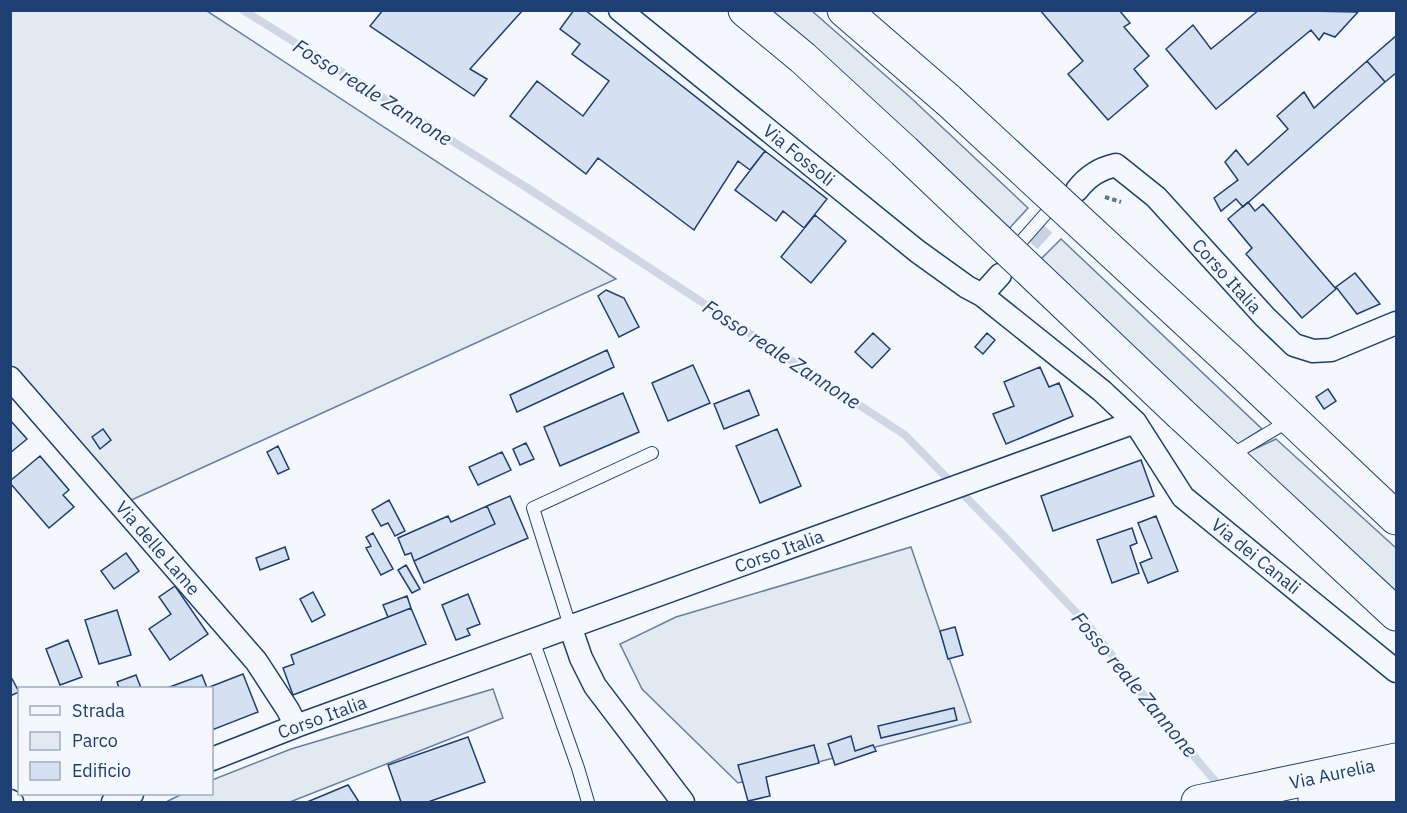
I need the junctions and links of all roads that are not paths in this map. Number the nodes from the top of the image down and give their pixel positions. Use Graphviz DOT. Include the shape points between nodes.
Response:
graph roads {
  1 [pos="620,10"];
  2 [pos="745,10"];
  3 [pos="844,10"];
  4 [pos="1077,195"];
  5 [pos="1006,264"];
  6 [pos="981,295"];
  7 [pos="1396,323"];
  8 [pos="10,378"];
  9 [pos="1291,420"];
  10 [pos="1135,422"];
  11 [pos="652,453"];
  12 [pos="1227,457"];
  13 [pos="1396,518"];
  14 [pos="1396,614"];
  15 [pos="570,626"];
  16 [pos="533,640"];
  17 [pos="1396,671"];
  18 [pos="296,726"];
  19 [pos="213,759"];
  20 [pos="1396,760"];
  21 [pos="1396,784"];
  22 [pos="130,795"];
  23 [pos="113,802"];
  24 [pos="588,802"];
  25 [pos="683,802"];
  26 [pos="1198,802"];
  27 [pos="1305,802"];
  1 -- 6 [label="street, Via Fossoli" via="917,251"];
  2 -- 5 [label="main road, bridge" via="904,151"];
  3 -- 4 [label="main road, bridge" via="948,100"];
  4 -- 5 [label="lane"];
  4 -- 7 [label="street, Corso Italia" via="1086,179 1101,168 1116,165 1156,197 1294,345 1314,351 1331,350"];
  4 -- 9 [label="main road, bridge" via="1228,359"];
  5 -- 6 [label="street"];
  5 -- 12 [label="main road, bridge"];
  6 -- 10 [label="street"];
  8 -- 18 [label="street, Via delle Lame" via="256,661"];
  9 -- 12 [label="lane"];
  9 -- 13 [label="main road"];
  10 -- 15 [label="street, Corso Italia"];
  10 -- 17 [label="street, Via dei Canali" via="1183,497"];
  11 -- 15 [label="lane" via="534,508"];
  12 -- 14 [label="main road"];
  15 -- 16 [label="street, Corso Italia"];
  15 -- 25 [label="street" via="595,686"];
  16 -- 18 [label="street, Corso Italia"];
  16 -- 24 [label="lane"];
  18 -- 19 [label="street, Corso Italia"];
  20 -- 26 [label="main road, Via Aurelia"];
  21 -- 27 [label="main road, Via Aurelia"];
  22 -- 23 [label="street"];
}
